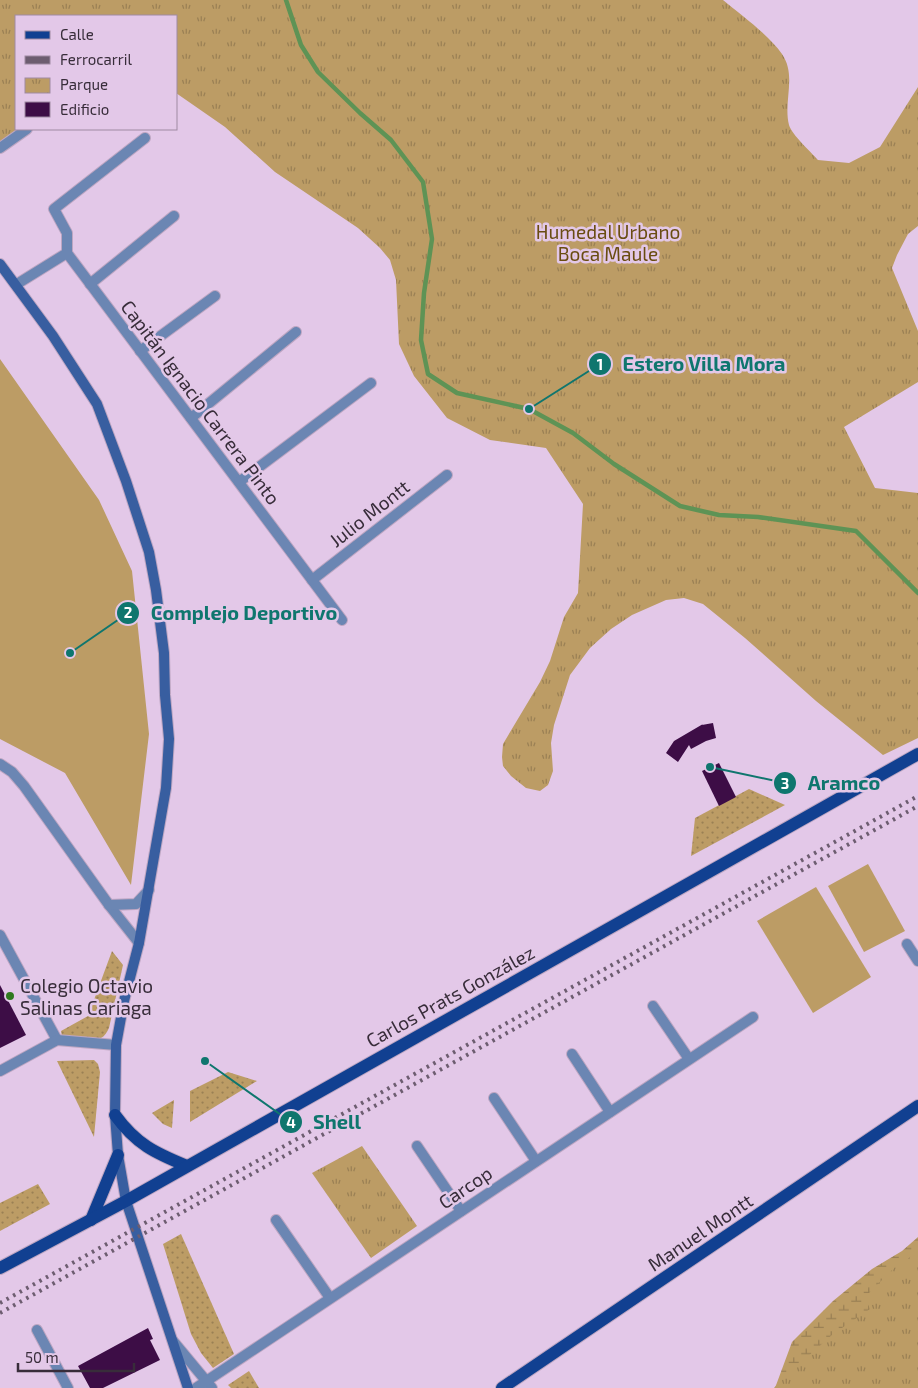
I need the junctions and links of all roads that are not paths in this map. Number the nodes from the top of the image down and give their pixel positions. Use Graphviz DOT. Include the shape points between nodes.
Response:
graph roads {
  1 [pos="26,130"];
  2 [pos="145,138"];
  3 [pos="0,148"];
  4 [pos="174,216"];
  5 [pos="67,253"];
  6 [pos="0,264"];
  7 [pos="16,284"];
  8 [pos="90,284"];
  9 [pos="215,296"];
  10 [pos="296,332"];
  11 [pos="140,351"];
  12 [pos="371,383"];
  13 [pos="191,418"];
  14 [pos="447,475"];
  15 [pos="239,482"];
  16 [pos="312,580"];
  17 [pos="342,620"];
  18 [pos="918,754"];
  19 [pos="0,764"];
  20 [pos="149,890"];
  21 [pos="109,905"];
  22 [pos="0,935"];
  23 [pos="139,943"];
  24 [pos="907,944"];
  25 [pos="918,960"];
  26 [pos="653,1006"];
  27 [pos="753,1017"];
  28 [pos="57,1040"];
  29 [pos="116,1045"];
  30 [pos="572,1054"];
  31 [pos="690,1059"];
  32 [pos="0,1071"];
  33 [pos="494,1098"];
  34 [pos="918,1106"];
  35 [pos="610,1112"];
  36 [pos="115,1115"];
  37 [pos="417,1146"];
  38 [pos="118,1155"];
  39 [pos="536,1161"];
  40 [pos="187,1166"];
  41 [pos="126,1201"];
  42 [pos="461,1211"];
  43 [pos="91,1220"];
  44 [pos="276,1220"];
  45 [pos="0,1268"];
  46 [pos="330,1298"];
  47 [pos="37,1330"];
  48 [pos="172,1341"];
  49 [pos="209,1384"];
  50 [pos="68,1388"];
  51 [pos="188,1388"];
  52 [pos="196,1388"];
  53 [pos="502,1388"];
  1 -- 3 [label="street"];
  2 -- 5 [label="street" via="54,209 67,232"];
  4 -- 8 [label="street"];
  5 -- 7 [label="street"];
  5 -- 8 [label="street, Capitán Ignacio Carrera Pinto"];
  6 -- 7 [label="street"];
  7 -- 20 [label="street" via="97,404 149,552 164,653 169,739 166,788"];
  8 -- 11 [label="street, Capitán Ignacio Carrera Pinto"];
  9 -- 11 [label="street"];
  10 -- 13 [label="street"];
  11 -- 13 [label="street, Capitán Ignacio Carrera Pinto"];
  12 -- 15 [label="street"];
  13 -- 15 [label="street, Capitán Ignacio Carrera Pinto"];
  14 -- 16 [label="street, Julio Montt"];
  15 -- 16 [label="street, Capitán Ignacio Carrera Pinto"];
  16 -- 17 [label="street, Capitán Ignacio Carrera Pinto"];
  18 -- 40 [label="main road, Carlos Prats González"];
  19 -- 21 [label="street" via="24,786"];
  20 -- 21 [label="street" via="136,904"];
  20 -- 23 [label="street"];
  21 -- 23 [label="street"];
  22 -- 28 [label="street"];
  23 -- 29 [label="street"];
  24 -- 25 [label="street"];
  26 -- 31 [label="street"];
  27 -- 31 [label="street, Carcop"];
  28 -- 29 [label="street"];
  28 -- 32 [label="street"];
  29 -- 36 [label="street"];
  30 -- 35 [label="street"];
  31 -- 35 [label="street, Carcop"];
  33 -- 39 [label="street"];
  34 -- 53 [label="main road, Manuel Montt"];
  35 -- 39 [label="street, Carcop"];
  36 -- 38 [label="street"];
  36 -- 40 [label="main road" via="139,1143"];
  37 -- 42 [label="street"];
  38 -- 41 [label="street"];
  38 -- 43 [label="main road"];
  39 -- 42 [label="street, Carcop"];
  40 -- 41 [label="main road, Carlos Prats González"];
  41 -- 43 [label="main road, Carlos Prats González"];
  41 -- 48 [label="street"];
  42 -- 46 [label="street, Carcop"];
  43 -- 45 [label="main road, Carlos Prats González"];
  44 -- 46 [label="street"];
  46 -- 49 [label="street, Carcop"];
  47 -- 50 [label="street"];
  48 -- 49 [label="street"];
  48 -- 51 [label="street"];
  49 -- 52 [label="street, Carcop"];
}
